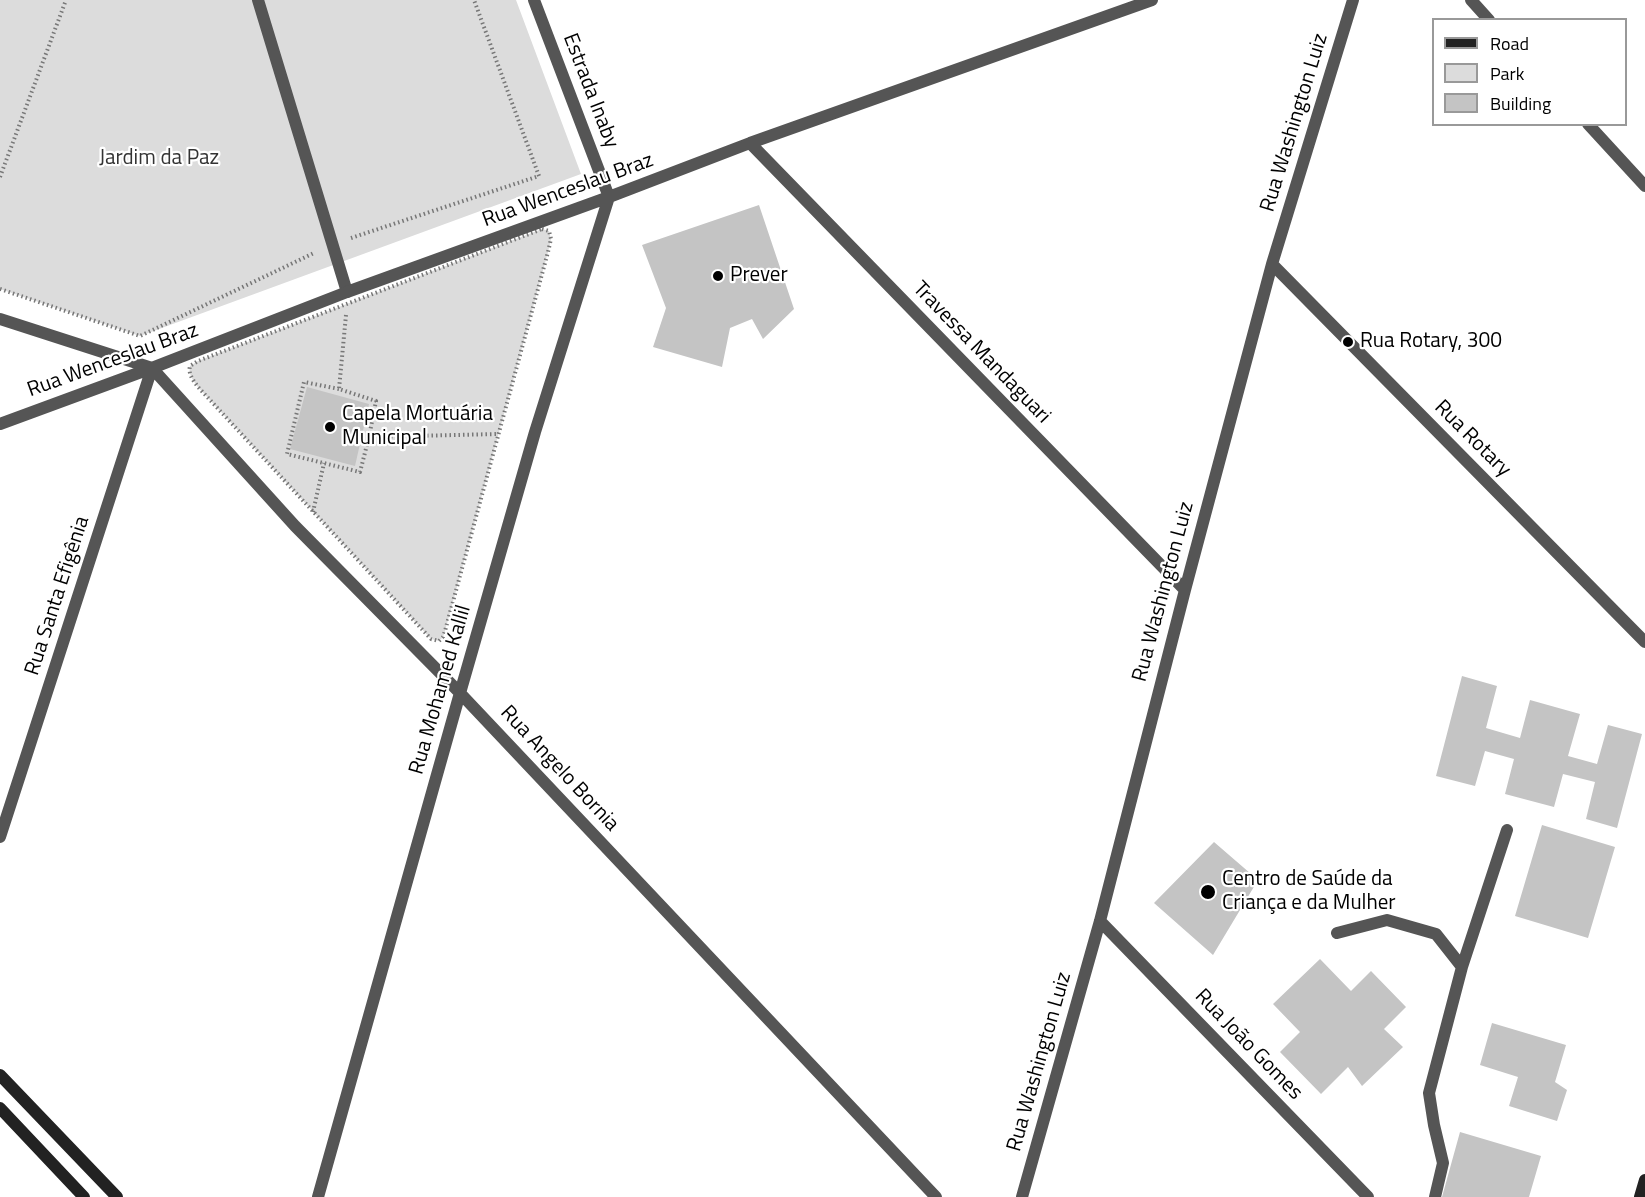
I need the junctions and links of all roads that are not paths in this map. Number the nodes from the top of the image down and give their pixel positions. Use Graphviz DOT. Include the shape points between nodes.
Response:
graph roads {
  1 [pos="258,0"];
  2 [pos="534,0"];
  3 [pos="1152,0"];
  4 [pos="1353,0"];
  5 [pos="1471,0"];
  6 [pos="1487,18"];
  7 [pos="1590,126"];
  8 [pos="750,143"];
  9 [pos="1645,186"];
  10 [pos="609,197"];
  11 [pos="1272,264"];
  12 [pos="347,298"];
  13 [pos="0,319"];
  14 [pos="152,368"];
  15 [pos="0,424"];
  16 [pos="1185,590"];
  17 [pos="1645,642"];
  18 [pos="460,693"];
  19 [pos="1507,830"];
  20 [pos="0,837"];
  21 [pos="1100,921"];
  22 [pos="1337,933"];
  23 [pos="1462,967"];
  24 [pos="0,1075"];
  25 [pos="0,1107"];
  26 [pos="1645,1180"];
  27 [pos="84,1197"];
  28 [pos="117,1197"];
  29 [pos="318,1197"];
  30 [pos="936,1197"];
  31 [pos="1022,1197"];
  32 [pos="1368,1197"];
  33 [pos="1435,1197"];
  34 [pos="1640,1197"];
  1 -- 12 [label="street"];
  2 -- 10 [label="street, Estrada Inaby"];
  3 -- 8 [label="street, Rua Wenceslau Braz"];
  4 -- 11 [label="street, Rua Washington Luiz"];
  5 -- 6 [label="street"];
  7 -- 9 [label="street"];
  8 -- 10 [label="street, Rua Wenceslau Braz"];
  8 -- 16 [label="street, Travessa Mandaguari"];
  10 -- 12 [label="street, Rua Wenceslau Braz"];
  10 -- 18 [label="street, Rua Mohamed Kallil" via="535,432"];
  11 -- 16 [label="street, Rua Washington Luiz"];
  11 -- 17 [label="street, Rua Rotary"];
  12 -- 14 [label="street, Rua Wenceslau Braz"];
  13 -- 14 [label="street"];
  14 -- 15 [label="street, Rua Wenceslau Braz"];
  14 -- 18 [label="street, Rua Angelo Bornia" via="296,526"];
  14 -- 20 [label="street, Rua Santa Efigênia"];
  16 -- 21 [label="street, Rua Washington Luiz"];
  18 -- 29 [label="street, Rua Mohamed Kallil"];
  18 -- 30 [label="street, Rua Angelo Bornia"];
  19 -- 23 [label="street"];
  21 -- 31 [label="street, Rua Washington Luiz"];
  21 -- 32 [label="street, Rua João Gomes"];
  22 -- 23 [label="street" via="1387,920 1436,934"];
  23 -- 33 [label="street" via="1429,1093 1443,1163"];
  24 -- 28 [label="street"];
  25 -- 27 [label="street"];
  26 -- 34 [label="street"];
}
